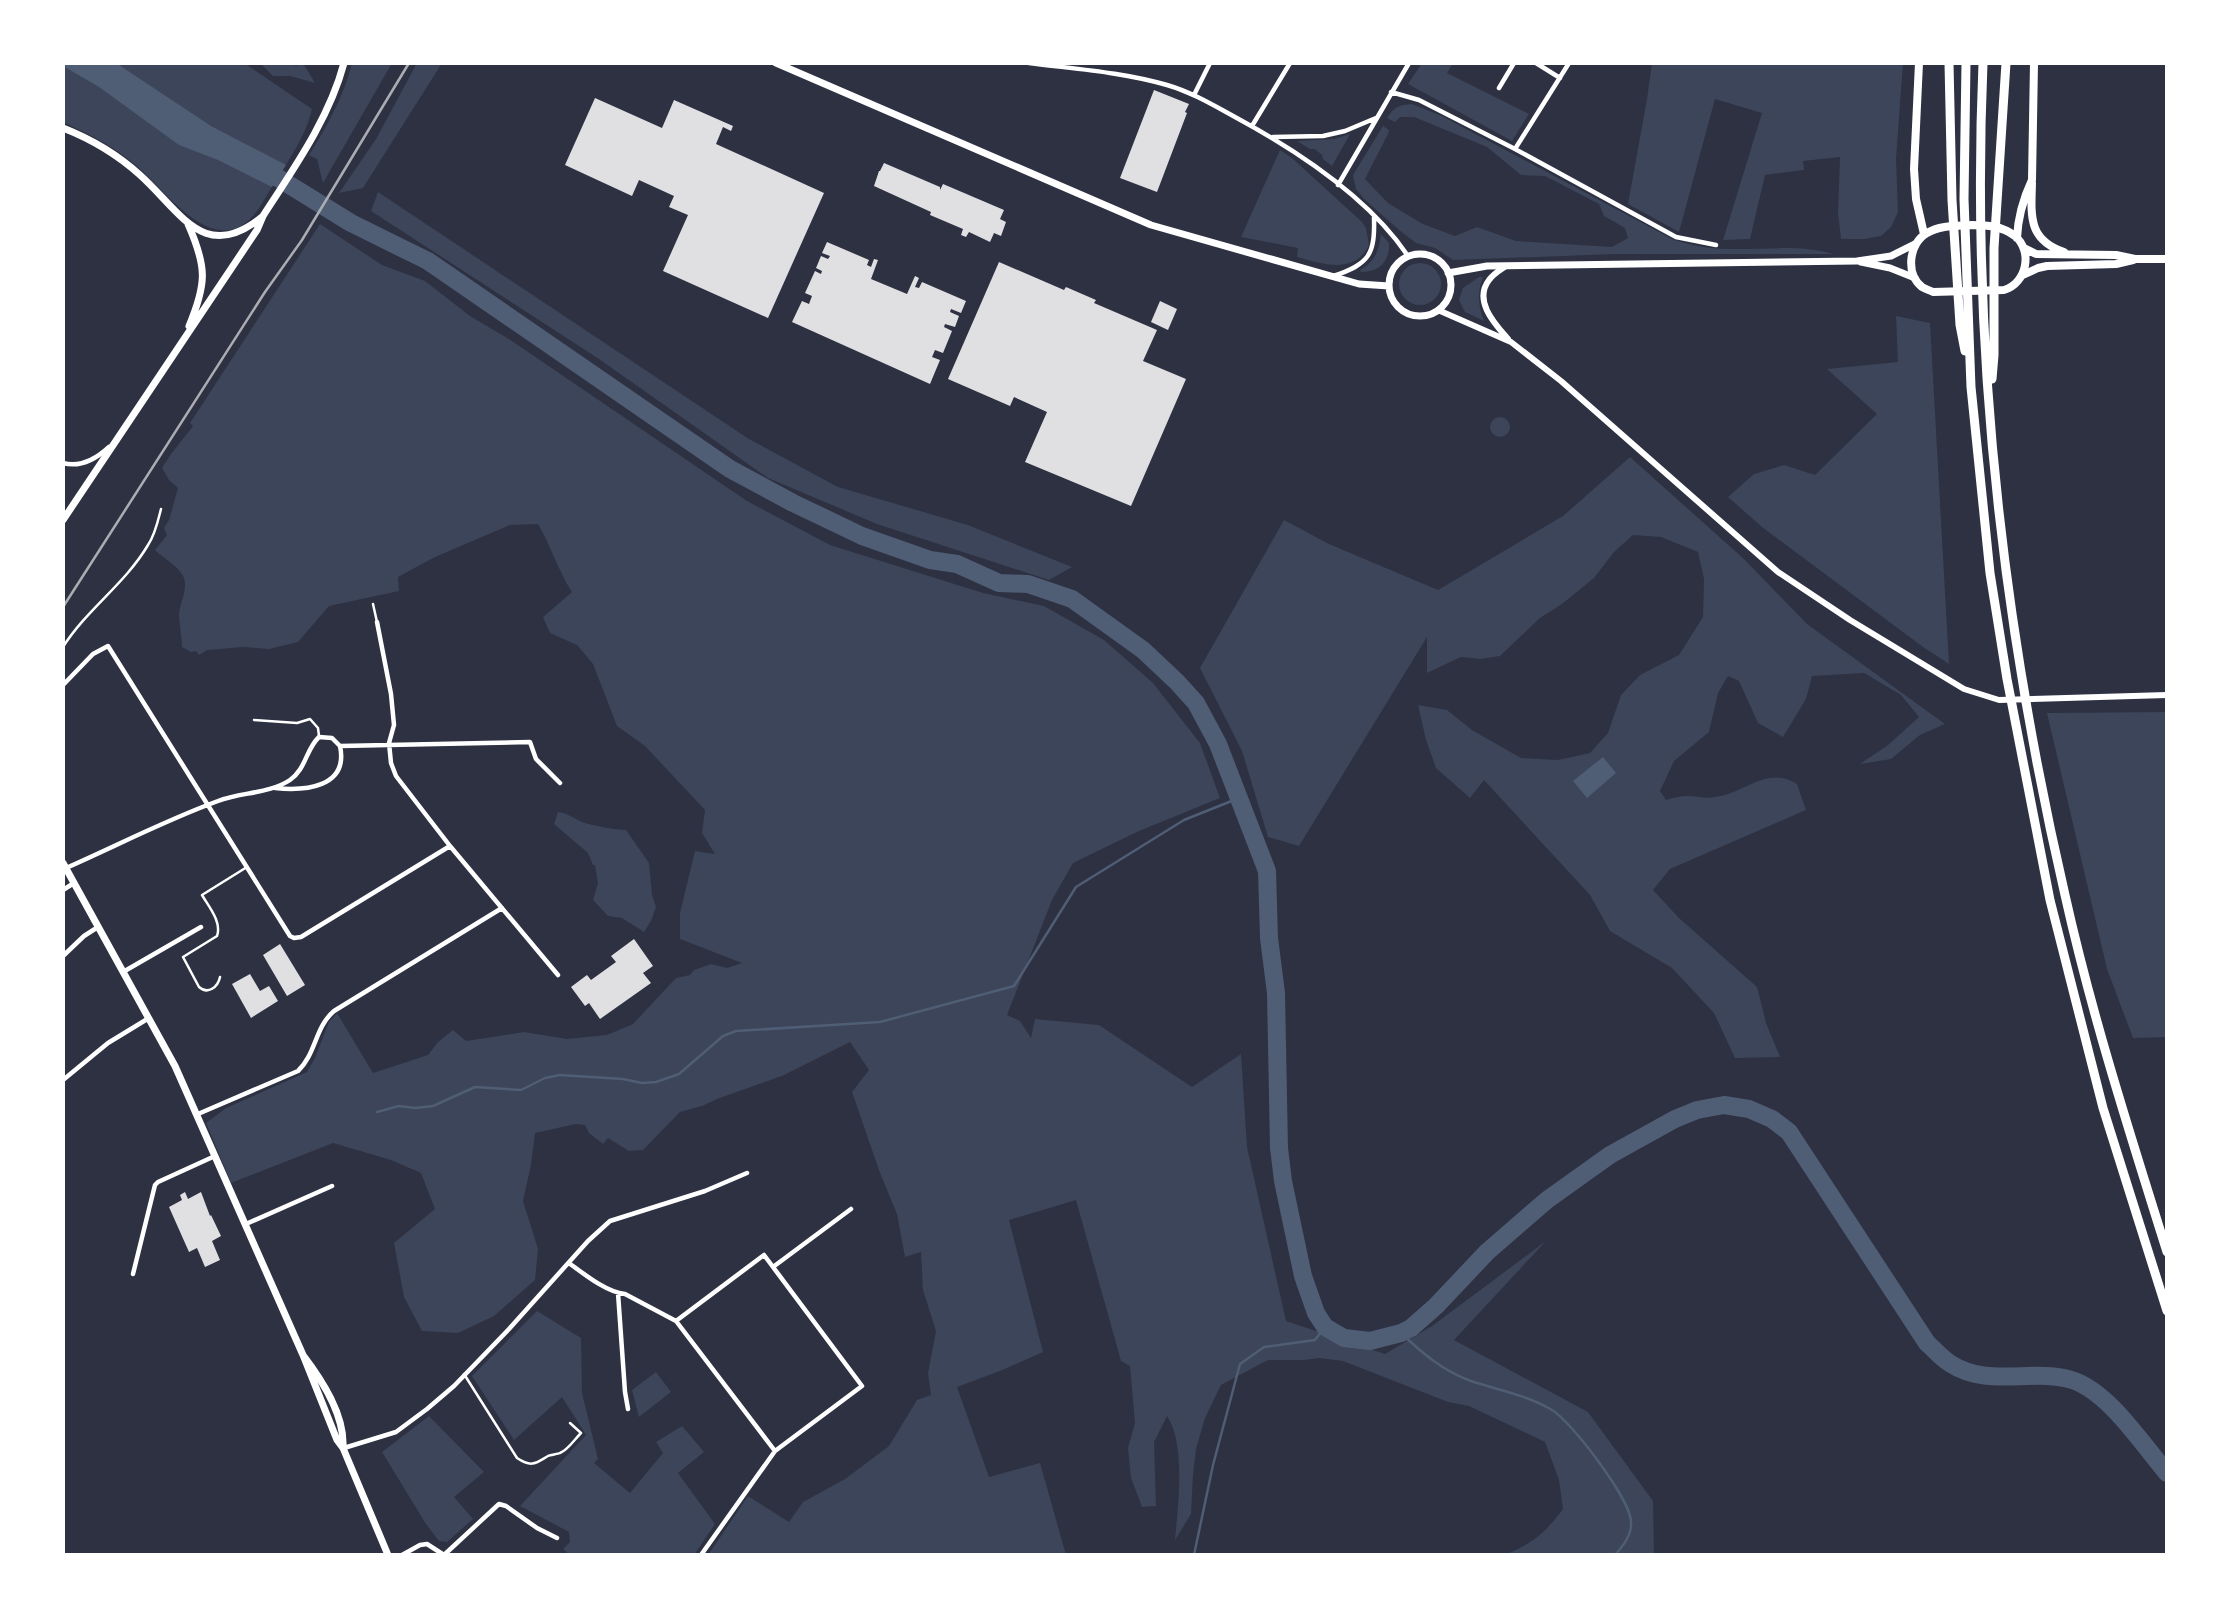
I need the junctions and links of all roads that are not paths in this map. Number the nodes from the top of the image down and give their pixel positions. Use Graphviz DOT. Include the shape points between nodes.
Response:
graph roads {
  1 [pos="344,63"];
  2 [pos="776,63"];
  3 [pos="1029,63"];
  4 [pos="1210,63"];
  5 [pos="1290,63"];
  6 [pos="1409,63"];
  7 [pos="1514,63"];
  8 [pos="1536,63"];
  9 [pos="1569,63"];
  10 [pos="1919,63"];
  11 [pos="1949,63"];
  12 [pos="1966,63"];
  13 [pos="1983,63"];
  14 [pos="2006,63"];
  15 [pos="2034,63"];
  16 [pos="1560,78"];
  17 [pos="1499,88"];
  18 [pos="1391,92"];
  19 [pos="1194,95"];
  20 [pos="1376,118"];
  21 [pos="1252,126"];
  22 [pos="63,129"];
  23 [pos="1273,137"];
  24 [pos="1515,149"];
  25 [pos="2032,180"];
  26 [pos="1338,185"];
  27 [pos="262,216"];
  28 [pos="1374,216"];
  29 [pos="187,222"];
  30 [pos="1924,234"];
  31 [pos="2017,238"];
  32 [pos="1915,244"];
  33 [pos="1716,245"];
  34 [pos="2024,248"];
  35 [pos="2074,255"];
  36 [pos="1408,256"];
  37 [pos="2167,259"];
  38 [pos="2135,260"];
  39 [pos="1857,261"];
  40 [pos="1507,265"];
  41 [pos="1448,273"];
  42 [pos="2022,275"];
  43 [pos="1332,276"];
  44 [pos="1915,278"];
  45 [pos="1389,286"];
  46 [pos="1438,310"];
  47 [pos="1988,323"];
  48 [pos="1964,325"];
  49 [pos="186,333"];
  50 [pos="1509,341"];
  51 [pos="114,443"];
  52 [pos="63,463"];
  53 [pos="161,509"];
  54 [pos="63,520"];
  55 [pos="373,604"];
  56 [pos="377,622"];
  57 [pos="63,647"];
  58 [pos="63,685"];
  59 [pos="2167,695"];
  60 [pos="254,720"];
  61 [pos="319,737"];
  62 [pos="389,743"];
  63 [pos="340,746"];
  64 [pos="560,783"];
  65 [pos="274,788"];
  66 [pos="208,805"];
  67 [pos="450,846"];
  68 [pos="65,866"];
  69 [pos="247,867"];
  70 [pos="74,883"];
  71 [pos="63,890"];
  72 [pos="502,908"];
  73 [pos="201,927"];
  74 [pos="99,928"];
  75 [pos="63,956"];
  76 [pos="123,972"];
  77 [pos="558,975"];
  78 [pos="220,977"];
  79 [pos="149,1018"];
  80 [pos="63,1080"];
  81 [pos="198,1115"];
  82 [pos="216,1156"];
  83 [pos="747,1173"];
  84 [pos="332,1186"];
  85 [pos="851,1209"];
  86 [pos="245,1225"];
  87 [pos="2167,1252"];
  88 [pos="569,1263"];
  89 [pos="773,1267"];
  90 [pos="133,1275"];
  91 [pos="618,1293"];
  92 [pos="2167,1311"];
  93 [pos="676,1321"];
  94 [pos="464,1374"];
  95 [pos="628,1409"];
  96 [pos="570,1423"];
  97 [pos="343,1448"];
  98 [pos="775,1451"];
  99 [pos="557,1538"];
  100 [pos="388,1555"];
  101 [pos="402,1555"];
  102 [pos="444,1555"];
  103 [pos="701,1555"];
  1 -- 27 [label="main road" via="315,134"];
  2 -- 43 [label="main road" via="1151,225"];
  3 -- 19 [label="street" via="1122,74"];
  4 -- 19 [label="street"];
  5 -- 21 [label="street"];
  6 -- 18 [label="street"];
  7 -- 17 [label="street"];
  8 -- 16 [label="street"];
  9 -- 16 [label="street"];
  10 -- 30 [label="main road" via="1914,169"];
  11 -- 48 [label="highway" via="1952,200"];
  12 -- 48 [label="highway"];
  13 -- 47 [label="highway" via="1981,198"];
  14 -- 47 [label="highway"];
  15 -- 25 [label="main road"];
  16 -- 24 [label="street"];
  18 -- 20 [label="street"];
  18 -- 24 [label="street" via="1419,100"];
  19 -- 21 [label="street"];
  20 -- 23 [label="street" via="1322,136"];
  20 -- 26 [label="street"];
  21 -- 23 [label="street"];
  22 -- 29 [label="main road" via="126,163"];
  23 -- 26 [label="street"];
  24 -- 33 [label="street" via="1676,237"];
  25 -- 31 [label="main road" via="2018,219"];
  25 -- 35 [label="main road" via="2031,216 2038,236 2057,250"];
  26 -- 28 [label="street"];
  27 -- 29 [label="main road" via="239,233 222,236 209,235"];
  27 -- 49 [label="main road"];
  28 -- 36 [label="street"];
  28 -- 43 [label="street" via="1372,252 1358,265"];
  29 -- 49 [label="main road" via="201,256 203,279"];
  30 -- 31 [label="main road" via="1937,228 1991,225"];
  30 -- 32 [label="main road"];
  31 -- 34 [label="main road"];
  32 -- 39 [label="main road" via="1891,256"];
  32 -- 44 [label="main road" via="1911,263"];
  34 -- 35 [label="main road" via="2036,254"];
  34 -- 42 [label="main road"];
  35 -- 38 [label="main road"];
  36 -- 41 [label="main road" via="1427,255"];
  36 -- 45 [label="main road" via="1394,268"];
  37 -- 38 [label="main road"];
  38 -- 42 [label="main road" via="2047,266"];
  39 -- 40 [label="main road"];
  39 -- 44 [label="main road"];
  40 -- 41 [label="main road"];
  40 -- 50 [label="street" via="1489,279 1484,306"];
  41 -- 46 [label="main road" via="1450,293"];
  42 -- 44 [label="main road" via="2012,288 2004,290 1933,292"];
  43 -- 45 [label="main road"];
  45 -- 46 [label="main road" via="1395,304 1411,315"];
  46 -- 50 [label="street"];
  47 -- 87 [label="highway" via="1994,355 1990,405 2005,570 2030,724 2065,898 2118,1098"];
  48 -- 92 [label="highway" via="1990,573 2050,900 2103,1108"];
  49 -- 51 [label="main road"];
  50 -- 59 [label="street" via="1561,381 1777,572 1964,689 1999,700"];
  51 -- 52 [label="street" via="82,464"];
  51 -- 54 [label="main road"];
  53 -- 57 [label="lane" via="150,544"];
  55 -- 56 [label="lane"];
  56 -- 62 [label="street" via="391,694 394,725"];
  58 -- 66 [label="street" via="93,654 108,646"];
  60 -- 61 [label="lane" via="297,723 310,719"];
  61 -- 63 [label="street" via="332,738"];
  61 -- 65 [label="street" via="304,766"];
  62 -- 63 [label="street"];
  62 -- 64 [label="street" via="530,742 536,759"];
  62 -- 67 [label="street" via="396,776"];
  63 -- 65 [label="street" via="340,762 327,782 294,790"];
  65 -- 66 [label="street"];
  66 -- 68 [label="street"];
  66 -- 69 [label="street"];
  67 -- 69 [label="street" via="297,938 290,936"];
  67 -- 72 [label="street"];
  68 -- 70 [label="main road"];
  69 -- 78 [label="lane" via="202,895 219,931 183,957 203,991 214,987"];
  70 -- 71 [label="street"];
  70 -- 74 [label="main road"];
  72 -- 77 [label="street"];
  72 -- 81 [label="street" via="334,1011 298,1071"];
  73 -- 76 [label="street"];
  74 -- 75 [label="street"];
  74 -- 76 [label="main road"];
  76 -- 79 [label="main road"];
  79 -- 80 [label="street" via="108,1043"];
  79 -- 81 [label="main road"];
  81 -- 82 [label="main road"];
  82 -- 86 [label="main road"];
  82 -- 90 [label="street" via="155,1185"];
  83 -- 88 [label="street" via="705,1192 610,1221"];
  84 -- 86 [label="street"];
  85 -- 89 [label="street"];
  86 -- 97 [label="main road"];
  88 -- 91 [label="street"];
  88 -- 94 [label="street"];
  89 -- 93 [label="street" via="764,1255"];
  89 -- 98 [label="street" via="862,1386"];
  91 -- 93 [label="street"];
  91 -- 95 [label="street"];
  93 -- 98 [label="street"];
  94 -- 96 [label="lane" via="521,1461 539,1462 565,1451 581,1433"];
  94 -- 97 [label="street" via="396,1432"];
  97 -- 100 [label="main road"];
  98 -- 103 [label="street"];
  99 -- 102 [label="street" via="499,1504"];
  101 -- 102 [label="street" via="427,1544"];
}
